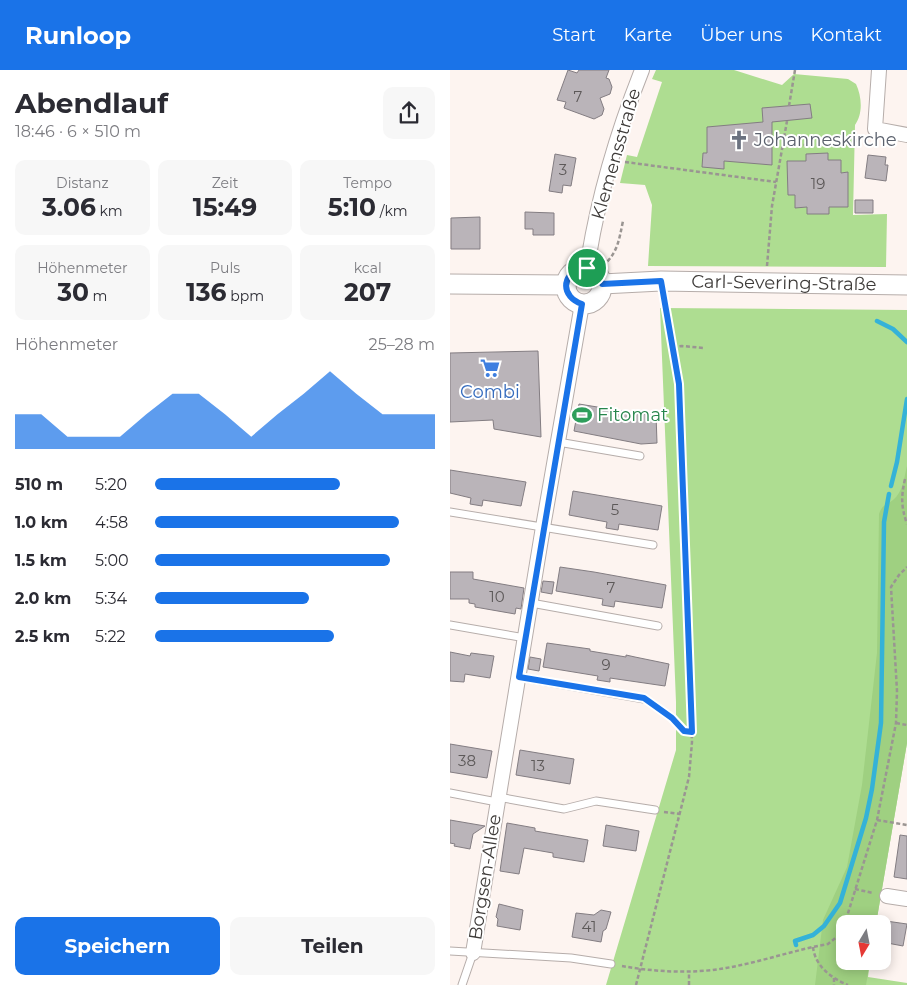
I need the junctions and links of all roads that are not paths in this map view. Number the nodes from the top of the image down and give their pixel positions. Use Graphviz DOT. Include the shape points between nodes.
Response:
graph roads {
  1 [pos="642,70"];
  2 [pos="879,70"];
  3 [pos="907,135"];
  4 [pos="595,275"];
  5 [pos="450,284"];
  6 [pos="566,285"];
  7 [pos="907,285"];
  8 [pos="582,304"];
  9 [pos="558,442"];
  10 [pos="640,456"];
  11 [pos="450,512"];
  12 [pos="543,527"];
  13 [pos="653,545"];
  14 [pos="531,604"];
  15 [pos="450,625"];
  16 [pos="658,626"];
  17 [pos="525,638"];
  18 [pos="519,677"];
  19 [pos="644,698"];
  20 [pos="450,793"];
  21 [pos="497,799"];
  22 [pos="655,810"];
  23 [pos="887,896"];
  24 [pos="907,899"];
  25 [pos="450,951"];
  26 [pos="472,953"];
  27 [pos="611,964"];
  28 [pos="462,985"];
  1 -- 4 [label="street, Klemensstraße" via="611,159 590,245"];
  2 -- 3 [label="street" via="875,129"];
  4 -- 6 [label="street" via="575,270"];
  4 -- 7 [label="street, Carl-Severing-Straße" via="661,281"];
  4 -- 8 [label="street" via="600,295 592,302"];
  5 -- 6 [label="street"];
  6 -- 8 [label="street" via="572,300"];
  8 -- 9 [label="street, Borgsen-Allee"];
  9 -- 10 [label="lane"];
  9 -- 12 [label="street, Borgsen-Allee"];
  11 -- 12 [label="lane"];
  12 -- 13 [label="lane"];
  12 -- 14 [label="street, Borgsen-Allee"];
  14 -- 16 [label="lane"];
  14 -- 17 [label="street, Borgsen-Allee"];
  15 -- 17 [label="lane"];
  17 -- 18 [label="street, Borgsen-Allee"];
  18 -- 19 [label="lane"];
  18 -- 21 [label="street, Borgsen-Allee"];
  20 -- 21 [label="lane, Borgsen-Allee"];
  21 -- 22 [label="lane, Borgsen-Allee" via="564,809 596,801"];
  21 -- 26 [label="street, Borgsen-Allee"];
  23 -- 24 [label="street"];
  25 -- 26 [label="lane, Borgsen-Allee"];
  26 -- 27 [label="lane, Borgsen-Allee" via="571,958"];
  26 -- 28 [label="lane, Borgsen-Allee"];
}
